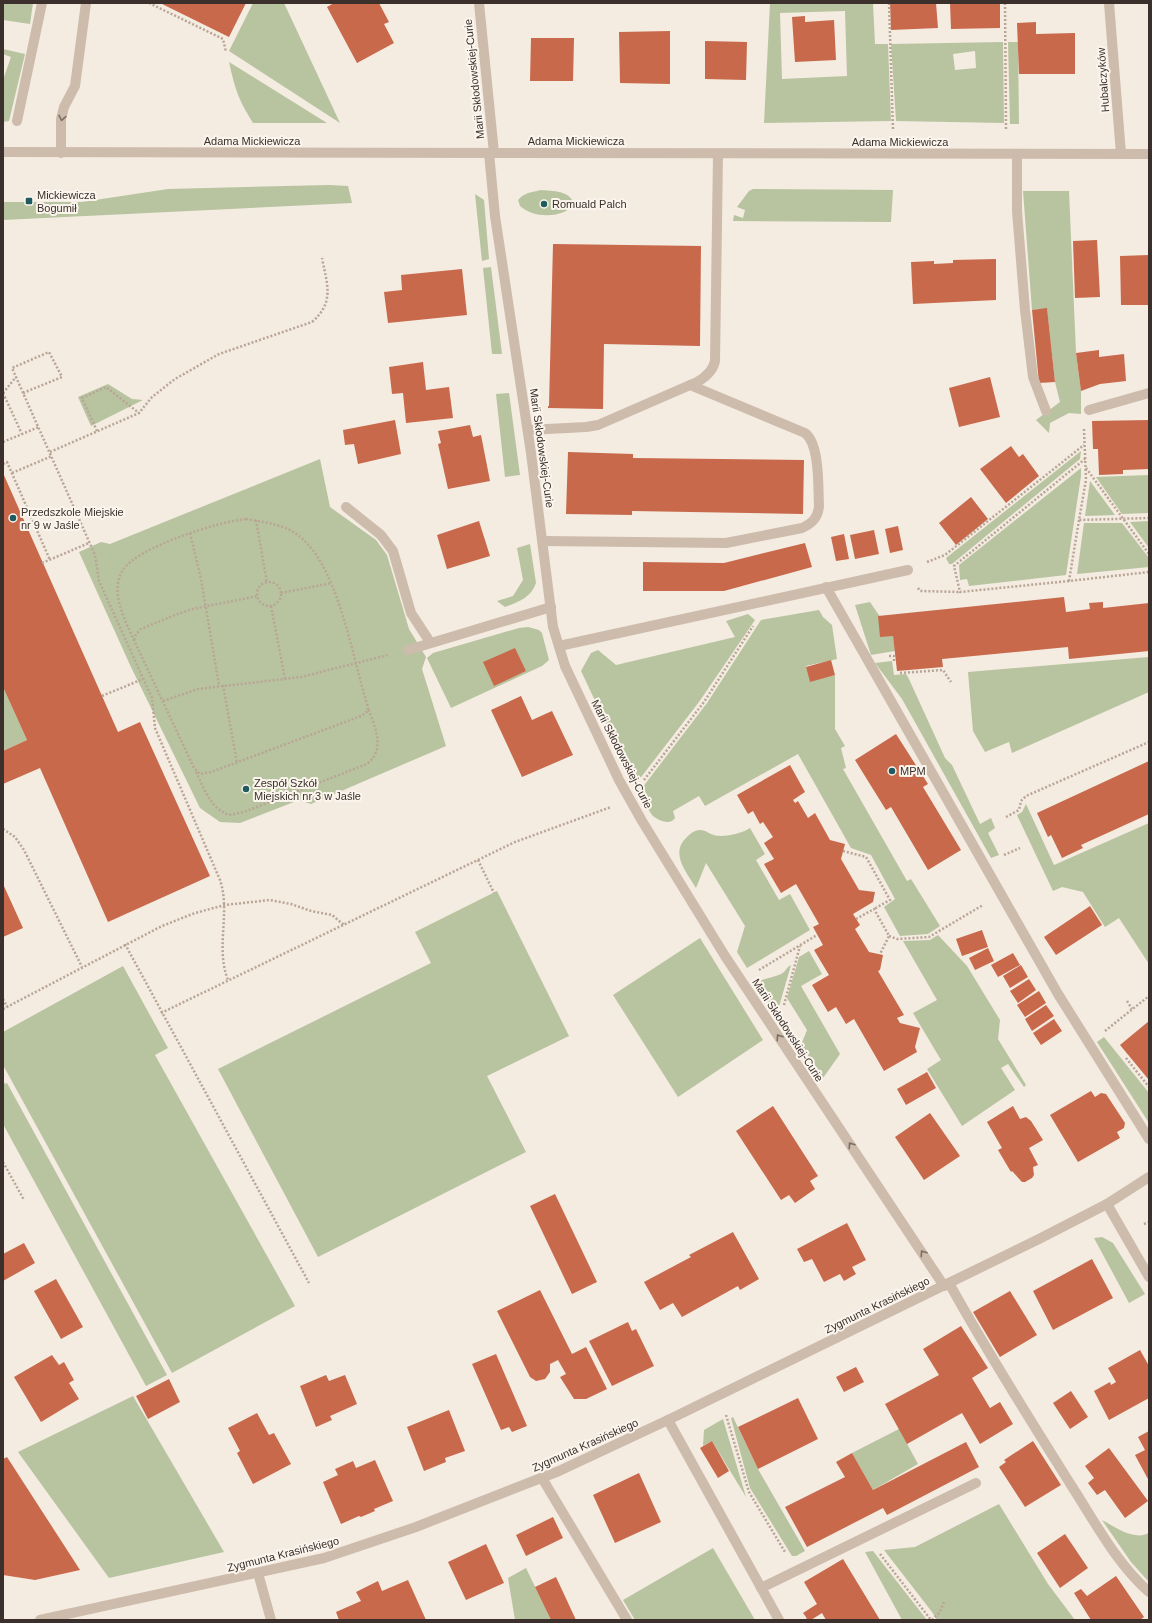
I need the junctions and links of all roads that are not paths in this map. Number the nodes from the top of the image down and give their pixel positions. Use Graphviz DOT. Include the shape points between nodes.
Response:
graph roads {
  1 [pos="42,3"];
  2 [pos="86,3"];
  3 [pos="479,3"];
  4 [pos="1109,3"];
  5 [pos="17,121"];
  6 [pos="3,152"];
  7 [pos="61,152"];
  8 [pos="491,153"];
  9 [pos="718,154"];
  10 [pos="1017,154"];
  11 [pos="1121,154"];
  12 [pos="1149,154"];
  13 [pos="690,385"];
  14 [pos="1149,393"];
  15 [pos="1088,410"];
  16 [pos="1046,411"];
  17 [pos="528,430"];
  18 [pos="346,507"];
  19 [pos="542,541"];
  20 [pos="908,570"];
  21 [pos="826,587"];
  22 [pos="551,607"];
  23 [pos="430,642"];
  24 [pos="559,646"];
  25 [pos="408,650"];
  26 [pos="1149,1139"];
  27 [pos="1149,1177"];
  28 [pos="1107,1204"];
  29 [pos="1149,1277"];
  30 [pos="946,1284"];
  31 [pos="668,1420"];
  32 [pos="542,1478"];
  33 [pos="976,1483"];
  34 [pos="258,1573"];
  35 [pos="761,1588"];
  36 [pos="1149,1592"];
  37 [pos="40,1620"];
  38 [pos="271,1620"];
  39 [pos="627,1620"];
  40 [pos="779,1620"];
  1 -- 5 [label="street"];
  2 -- 7 [label="street, one-way" via="75,86 61,119"];
  3 -- 8 [label="street, Marii Skłodowskiej-Curie"];
  4 -- 11 [label="street, Hubalczyków"];
  6 -- 7 [label="street, Adama Mickiewicza"];
  7 -- 8 [label="street, Adama Mickiewicza"];
  8 -- 9 [label="street, Adama Mickiewicza"];
  8 -- 17 [label="street, Marii Skłodowskiej-Curie" via="495,212"];
  9 -- 10 [label="street, Adama Mickiewicza"];
  9 -- 13 [label="street" via="715,361 704,378"];
  10 -- 11 [label="street, Adama Mickiewicza"];
  10 -- 16 [label="street" via="1017,211 1032,376"];
  11 -- 12 [label="street, Adama Mickiewicza"];
  13 -- 17 [label="street" via="598,425"];
  13 -- 19 [label="street" via="810,437 815,448 819,506 812,522 802,528 726,543"];
  14 -- 15 [label="street"];
  17 -- 19 [label="street, Marii Skłodowskiej-Curie"];
  18 -- 23 [label="street" via="381,535 393,551 409,608"];
  19 -- 22 [label="street, Marii Skłodowskiej-Curie"];
  20 -- 21 [label="street"];
  21 -- 24 [label="street"];
  21 -- 26 [label="street" via="1000,894"];
  22 -- 23 [label="street"];
  22 -- 24 [label="street, Marii Skłodowskiej-Curie"];
  23 -- 25 [label="street"];
  30 -- 24 [label="street, Marii Skłodowskiej-Curie, one-way" via="711,933 619,780 565,666"];
  27 -- 28 [label="street, Zygmunta Krasińskiego"];
  28 -- 29 [label="street"];
  28 -- 30 [label="street, Zygmunta Krasińskiego"];
  30 -- 31 [label="street, Zygmunta Krasińskiego"];
  30 -- 36 [label="street, Marii Skłodowskiej-Curie" via="1102,1533 1125,1567"];
  31 -- 32 [label="street, Zygmunta Krasińskiego" via="595,1456"];
  31 -- 35 [label="street"];
  32 -- 34 [label="street, Zygmunta Krasińskiego" via="394,1536 324,1558"];
  32 -- 39 [label="street"];
  33 -- 35 [label="street"];
  34 -- 37 [label="street, Zygmunta Krasińskiego"];
  34 -- 38 [label="street"];
  35 -- 40 [label="street"];
}
